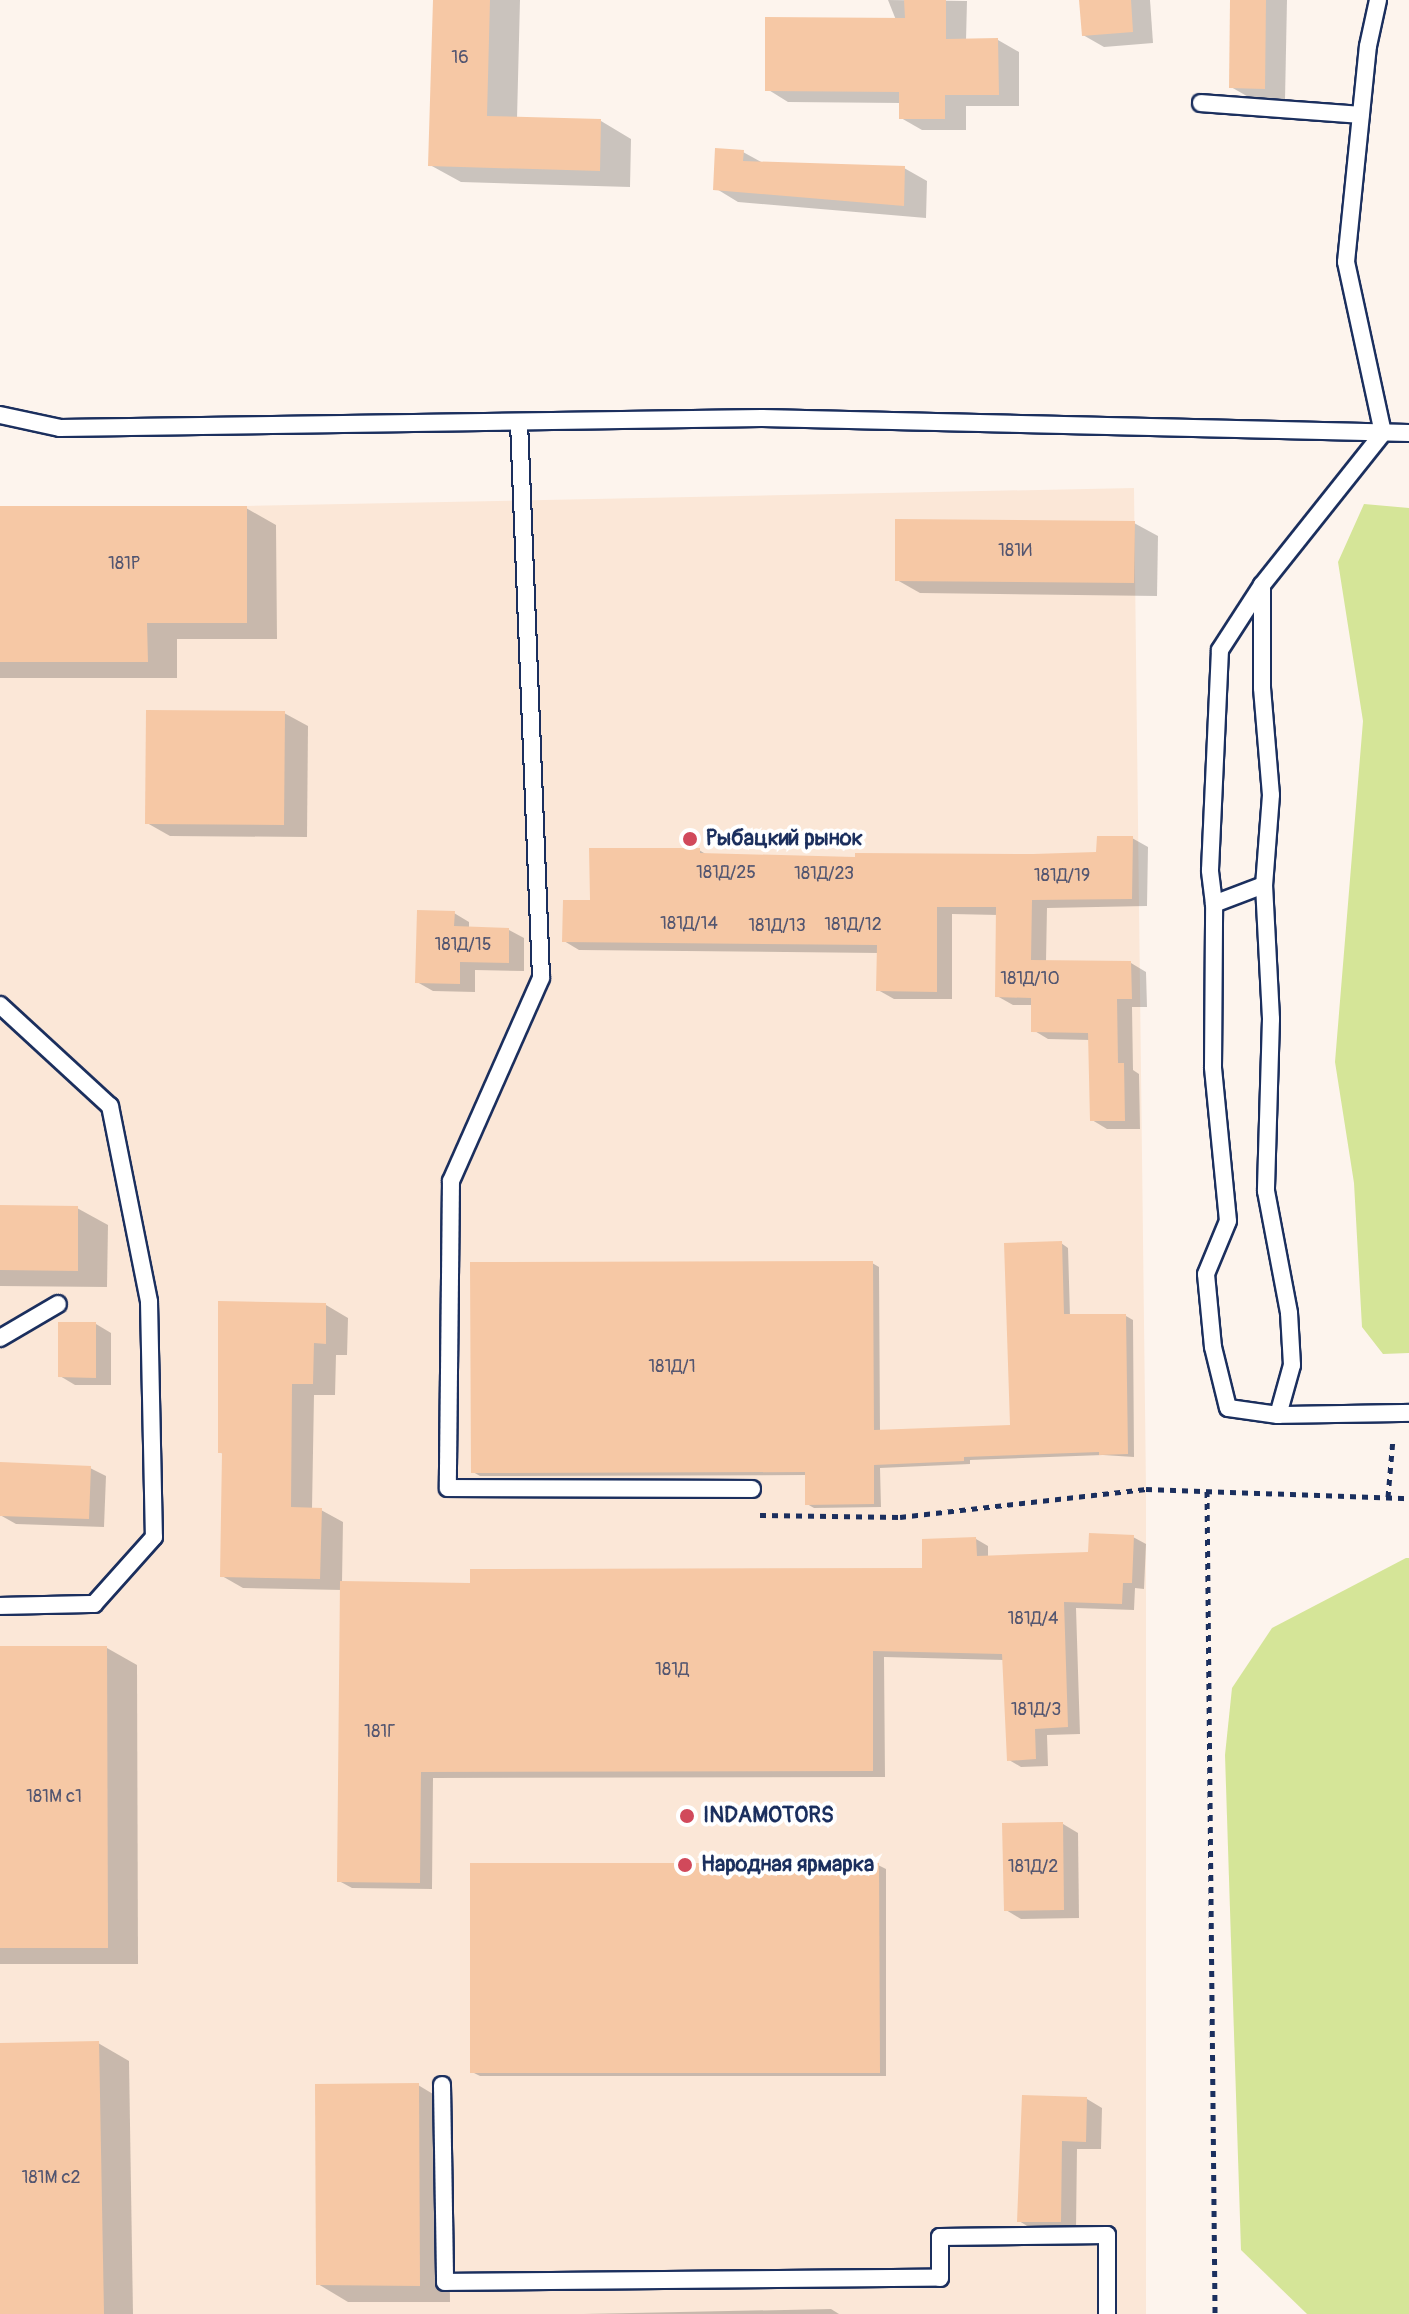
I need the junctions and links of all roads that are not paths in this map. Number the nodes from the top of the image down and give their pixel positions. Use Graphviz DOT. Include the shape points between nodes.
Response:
graph roads {
  1 [pos="1378,0"];
  2 [pos="1201,103"];
  3 [pos="1361,115"];
  4 [pos="0,415"];
  5 [pos="519,422"];
  6 [pos="1383,433"];
  7 [pos="1409,433"];
  8 [pos="1262,585"];
  9 [pos="1264,885"];
  10 [pos="1214,904"];
  11 [pos="0,1005"];
  12 [pos="58,1304"];
  13 [pos="0,1338"];
  14 [pos="1402,1413"];
  15 [pos="1278,1415"];
  16 [pos="752,1489"];
  17 [pos="0,1606"];
  18 [pos="442,2085"];
  19 [pos="1107,2314"];
  1 -- 3 [label="lane"];
  2 -- 3 [label="lane"];
  3 -- 6 [label="lane" via="1346,262"];
  4 -- 5 [label="lane" via="60,428"];
  5 -- 6 [label="lane" via="762,418"];
  5 -- 16 [label="lane" via="541,978 451,1181 448,1488"];
  6 -- 7 [label="lane"];
  6 -- 8 [label="lane"];
  8 -- 9 [label="lane" via="1262,688 1271,795"];
  8 -- 10 [label="lane" via="1220,650 1210,870"];
  9 -- 10 [label="lane"];
  9 -- 15 [label="lane" via="1271,1019 1266,1191 1289,1313 1292,1365"];
  10 -- 15 [label="lane" via="1213,1067 1228,1221 1206,1274 1213,1347 1228,1408"];
  11 -- 17 [label="lane" via="110,1106 149,1302 154,1537 94,1604"];
  12 -- 13 [label="lane"];
  14 -- 15 [label="lane"];
  18 -- 19 [label="lane" via="445,2282 940,2278 940,2237 1107,2235"];
}
